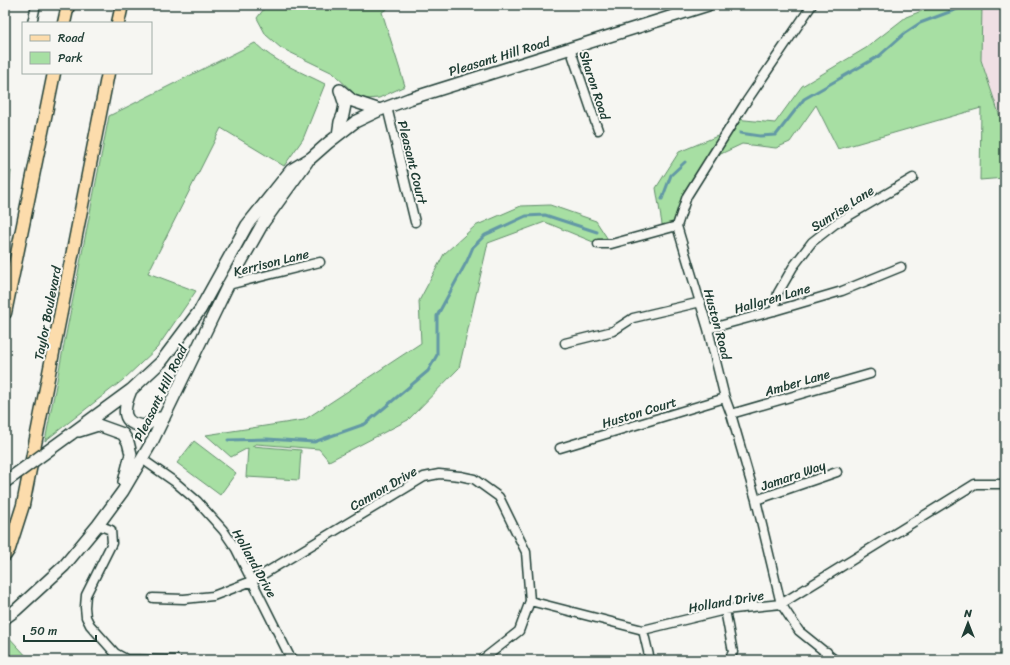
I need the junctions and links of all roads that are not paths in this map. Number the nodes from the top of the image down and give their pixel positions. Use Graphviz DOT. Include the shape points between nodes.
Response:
graph roads {
  1 [pos="36,5"];
  2 [pos="68,5"];
  3 [pos="122,5"];
  4 [pos="708,5"];
  5 [pos="812,5"];
  6 [pos="32,22"];
  7 [pos="64,22"];
  8 [pos="118,22"];
  9 [pos="570,48"];
  10 [pos="54,74"];
  11 [pos="108,74"];
  12 [pos="383,108"];
  13 [pos="598,130"];
  14 [pos="338,134"];
  15 [pos="311,158"];
  16 [pos="913,178"];
  17 [pos="415,222"];
  18 [pos="677,226"];
  19 [pos="598,244"];
  20 [pos="320,262"];
  21 [pos="901,267"];
  22 [pos="228,285"];
  23 [pos="701,302"];
  24 [pos="774,311"];
  25 [pos="5,313"];
  26 [pos="708,329"];
  27 [pos="565,343"];
  28 [pos="870,374"];
  29 [pos="131,390"];
  30 [pos="725,398"];
  31 [pos="731,414"];
  32 [pos="164,418"];
  33 [pos="71,434"];
  34 [pos="560,448"];
  35 [pos="142,459"];
  36 [pos="837,472"];
  37 [pos="5,482"];
  38 [pos="1005,484"];
  39 [pos="122,491"];
  40 [pos="756,500"];
  41 [pos="98,525"];
  42 [pos="5,555"];
  43 [pos="252,581"];
  44 [pos="152,598"];
  45 [pos="530,601"];
  46 [pos="781,604"];
  47 [pos="725,610"];
  48 [pos="5,618"];
  49 [pos="643,630"];
  50 [pos="827,652"];
  51 [pos="834,659"];
  52 [pos="177,660"];
  53 [pos="293,660"];
  54 [pos="482,660"];
  55 [pos="650,660"];
  56 [pos="729,660"];
  57 [pos="820,660"];
  1 -- 6 [label="street"];
  2 -- 7 [label="main road"];
  3 -- 8 [label="main road"];
  4 -- 9 [label="main road, Pleasant Hill Road"];
  5 -- 18 [label="street" via="744,105 687,196"];
  9 -- 12 [label="main road, Pleasant Hill Road"];
  9 -- 13 [label="street, Sharon Road"];
  10 -- 25 [label="main road"];
  11 -- 42 [label="main road, Taylor Boulevard" via="23,505"];
  12 -- 14 [label="main road, Pleasant Hill Road"];
  12 -- 14 [label="main road" via="353,101 340,90 345,105"];
  12 -- 17 [label="street, Pleasant Court"];
  14 -- 15 [label="main road, Pleasant Hill Road"];
  15 -- 22 [label="main road, Pleasant Hill Road" via="263,223"];
  15 -- 29 [label="main road, Pleasant Hill Road" via="291,170 247,225 200,310 161,362"];
  16 -- 24 [label="street, Sunrise Lane" via="835,224 812,242 789,273 778,293"];
  18 -- 19 [label="street" via="611,244"];
  18 -- 23 [label="street, Huston Road"];
  20 -- 22 [label="street, Kerrison Lane"];
  21 -- 24 [label="street, Hallgren Lane" via="842,291"];
  22 -- 32 [label="main road, Pleasant Hill Road"];
  23 -- 26 [label="street, Huston Road"];
  23 -- 27 [label="street" via="633,318 613,331"];
  24 -- 26 [label="street, Hallgren Lane"];
  26 -- 30 [label="street, Huston Road"];
  28 -- 31 [label="street, Amber Lane"];
  29 -- 32 [label="main road" via="125,406 125,416 129,422 146,426 155,418"];
  29 -- 33 [label="main road, Pleasant Hill Road"];
  30 -- 31 [label="street, Huston Road"];
  30 -- 34 [label="street, Huston Court"];
  31 -- 40 [label="street, Huston Road"];
  32 -- 35 [label="main road, Pleasant Hill Road"];
  33 -- 37 [label="main road, Pleasant Hill Road, bridge"];
  33 -- 39 [label="main road" via="98,425 123,434 128,442 130,454"];
  35 -- 39 [label="main road, Pleasant Hill Road"];
  35 -- 43 [label="street, Holland Drive" via="197,501 223,530"];
  36 -- 40 [label="street, Jamara Way"];
  38 -- 46 [label="street, Holland Drive" via="975,484"];
  39 -- 41 [label="main road, Pleasant Hill Road"];
  40 -- 46 [label="street, Huston Road"];
  41 -- 48 [label="main road, Pleasant Hill Road" via="64,566"];
  41 -- 52 [label="street" via="111,530 112,543 86,595 86,617 90,625 116,653 126,659"];
  43 -- 44 [label="street, Cannon Drive" via="213,596 184,599"];
  43 -- 45 [label="street, Cannon Drive" via="424,477 439,474 474,479 499,497 526,552"];
  43 -- 53 [label="street, Holland Drive"];
  45 -- 49 [label="street, Holland Drive"];
  45 -- 54 [label="street" via="519,631"];
  46 -- 47 [label="street, Holland Drive"];
  46 -- 50 [label="street, Huston Road" via="799,631"];
  47 -- 49 [label="street, Holland Drive"];
  47 -- 56 [label="street" via="733,652"];
  49 -- 55 [label="street"];
  50 -- 51 [label="street, Huston Road"];
  50 -- 57 [label="street"];
}
